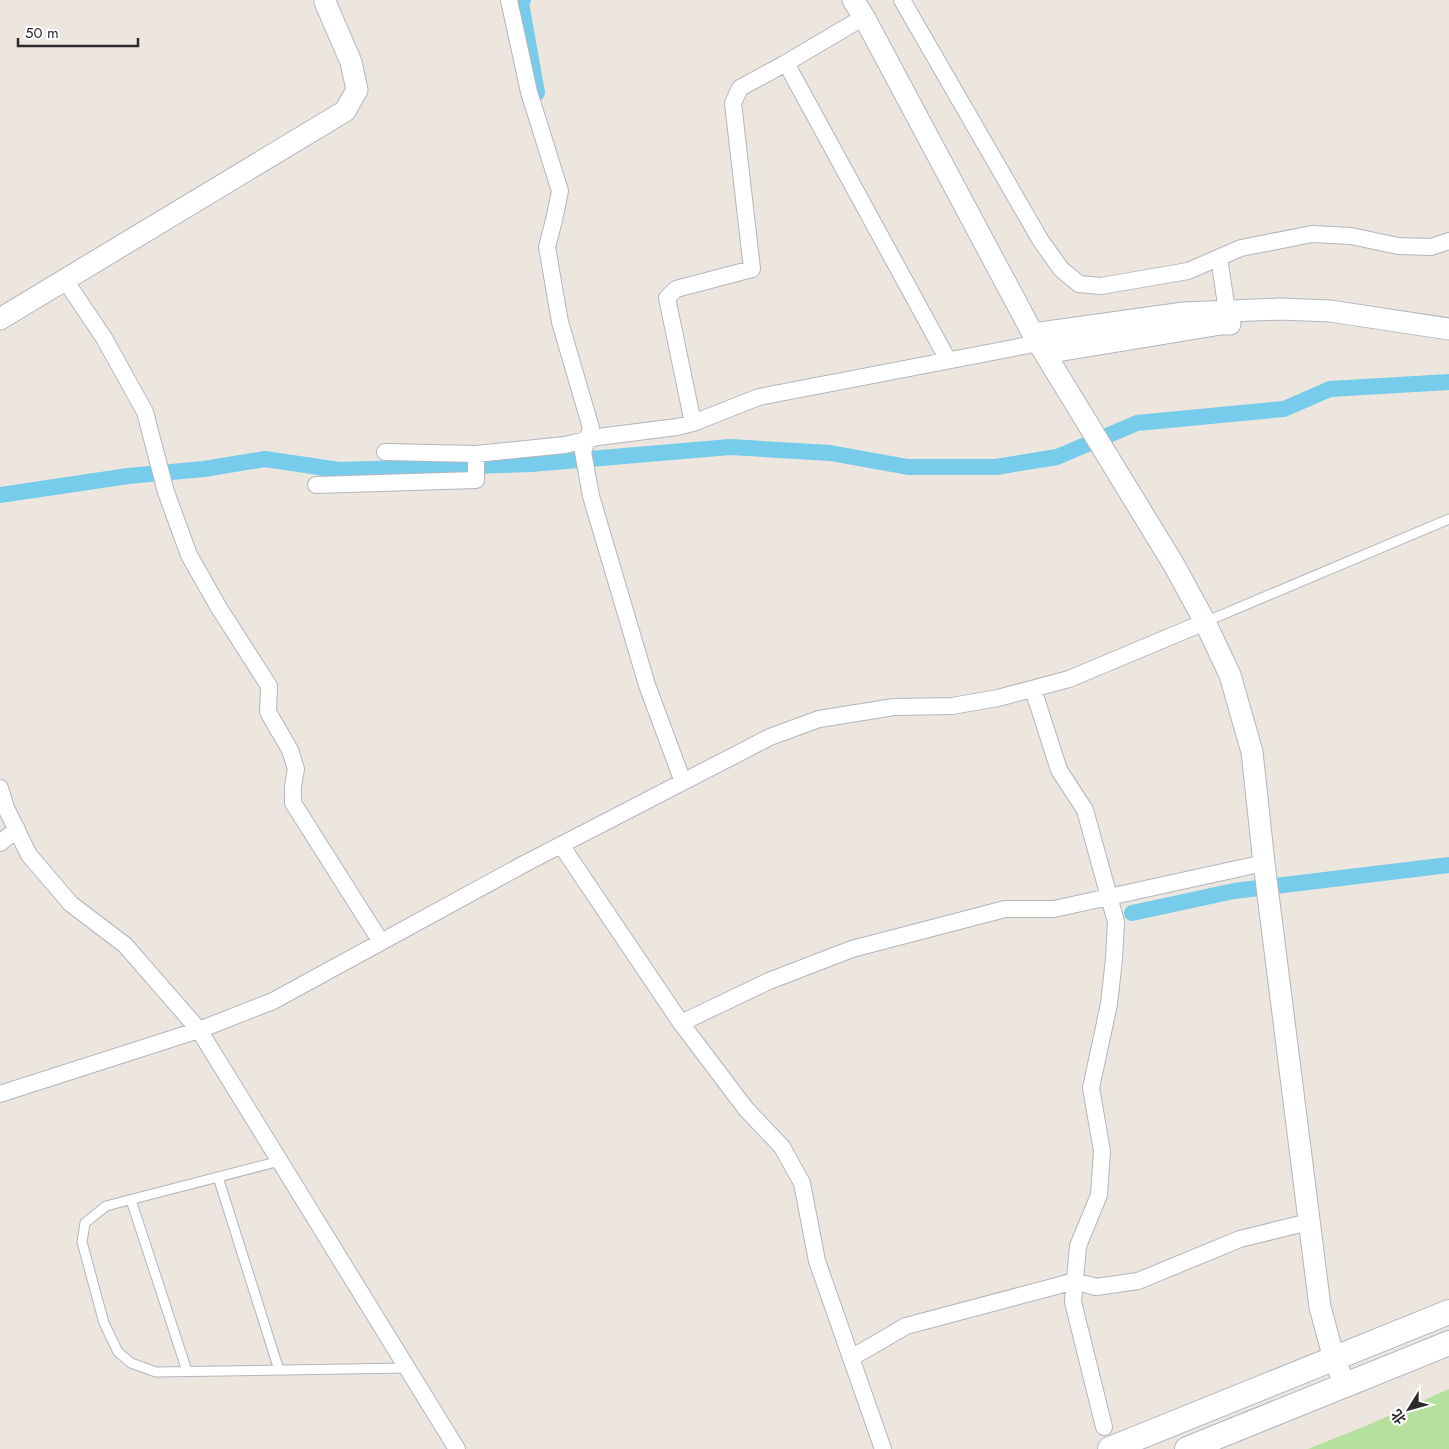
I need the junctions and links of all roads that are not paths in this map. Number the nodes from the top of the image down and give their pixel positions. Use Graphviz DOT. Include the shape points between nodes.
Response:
graph roads {
  1 [pos="326,0"];
  2 [pos="509,0"];
  3 [pos="902,0"];
  4 [pos="859,9"];
  5 [pos="786,63"];
  6 [pos="1449,241"];
  7 [pos="1219,258"];
  8 [pos="65,280"];
  9 [pos="1226,311"];
  10 [pos="0,319"];
  11 [pos="1449,329"];
  12 [pos="1039,343"];
  13 [pos="1449,343"];
  14 [pos="948,360"];
  15 [pos="693,424"];
  16 [pos="585,446"];
  17 [pos="384,452"];
  18 [pos="476,455"];
  19 [pos="316,485"];
  20 [pos="1449,519"];
  21 [pos="1205,622"];
  22 [pos="1033,689"];
  23 [pos="683,782"];
  24 [pos="0,788"];
  25 [pos="17,829"];
  26 [pos="0,843"];
  27 [pos="561,845"];
  28 [pos="1264,864"];
  29 [pos="1109,896"];
  30 [pos="380,942"];
  31 [pos="681,1023"];
  32 [pos="199,1030"];
  33 [pos="0,1094"];
  34 [pos="280,1161"];
  35 [pos="218,1177"];
  36 [pos="131,1200"];
  37 [pos="1309,1222"];
  38 [pos="1075,1281"];
  39 [pos="1449,1312"];
  40 [pos="1449,1343"];
  41 [pos="851,1358"];
  42 [pos="1334,1359"];
  43 [pos="408,1368"];
  44 [pos="279,1370"];
  45 [pos="187,1371"];
  46 [pos="1345,1385"];
  47 [pos="1107,1438"];
  48 [pos="457,1449"];
  49 [pos="883,1449"];
  50 [pos="1187,1449"];
  1 -- 8 [label="street" via="351,62 357,90 345,111"];
  2 -- 16 [label="street" via="529,92 560,191 546,247 560,322 591,428"];
  3 -- 7 [label="street" via="1041,241 1061,269 1079,284 1101,286 1188,271"];
  4 -- 5 [label="street"];
  4 -- 12 [label="street"];
  5 -- 14 [label="street"];
  5 -- 15 [label="street" via="740,88 733,103 752,269 676,289 667,298"];
  6 -- 7 [label="street" via="1431,247 1398,246 1351,236 1312,234 1241,248"];
  7 -- 9 [label="street"];
  8 -- 10 [label="street"];
  8 -- 30 [label="street" via="104,338 145,412 166,492 189,555 269,686 268,712 290,750 296,769 294,803"];
  9 -- 11 [label="street" via="1330,311"];
  9 -- 12 [label="street" via="1184,313"];
  12 -- 13 [label="street" via="1221,324 1280,323 1334,325"];
  12 -- 14 [label="street"];
  12 -- 21 [label="street" via="1174,565"];
  14 -- 15 [label="street" via="759,397"];
  15 -- 16 [label="street" via="598,437"];
  16 -- 18 [label="street"];
  16 -- 23 [label="street" via="591,496 648,685"];
  17 -- 18 [label="street"];
  18 -- 19 [label="street" via="476,480"];
  20 -- 21 [label="lane"];
  21 -- 22 [label="street" via="1069,679"];
  21 -- 28 [label="street" via="1230,675 1252,752"];
  22 -- 23 [label="street" via="952,706 894,707 819,719 770,738"];
  22 -- 29 [label="street" via="1059,770 1085,810"];
  23 -- 27 [label="street"];
  24 -- 25 [label="street"];
  25 -- 26 [label="street"];
  25 -- 32 [label="street" via="29,855 71,904 125,945"];
  27 -- 30 [label="street"];
  27 -- 31 [label="street"];
  28 -- 29 [label="street"];
  28 -- 37 [label="street"];
  29 -- 31 [label="street" via="1054,909 1005,909 852,949 769,981"];
  29 -- 38 [label="street" via="1116,922 1114,959 1109,1004 1091,1088 1102,1151 1099,1194 1078,1246"];
  30 -- 32 [label="street" via="274,1001"];
  31 -- 41 [label="street" via="746,1108 782,1147 802,1183 817,1261"];
  32 -- 33 [label="street"];
  32 -- 34 [label="street"];
  34 -- 35 [label="lane"];
  34 -- 43 [label="street"];
  35 -- 36 [label="lane"];
  35 -- 44 [label="lane"];
  36 -- 45 [label="lane"];
  36 -- 45 [label="lane" via="106,1206 85,1223 82,1242 104,1323 118,1352 132,1364 156,1372"];
  37 -- 38 [label="street" via="1240,1239 1138,1281 1096,1287"];
  37 -- 42 [label="street" via="1320,1307"];
  38 -- 41 [label="street" via="906,1326"];
  38 -- 47 [label="street" via="1073,1302"];
  39 -- 42 [label="main road"];
  40 -- 46 [label="main road"];
  41 -- 49 [label="street"];
  42 -- 46 [label="street"];
  42 -- 47 [label="main road"];
  43 -- 44 [label="lane"];
  43 -- 48 [label="street"];
  44 -- 45 [label="lane"];
  46 -- 50 [label="main road"];
}
